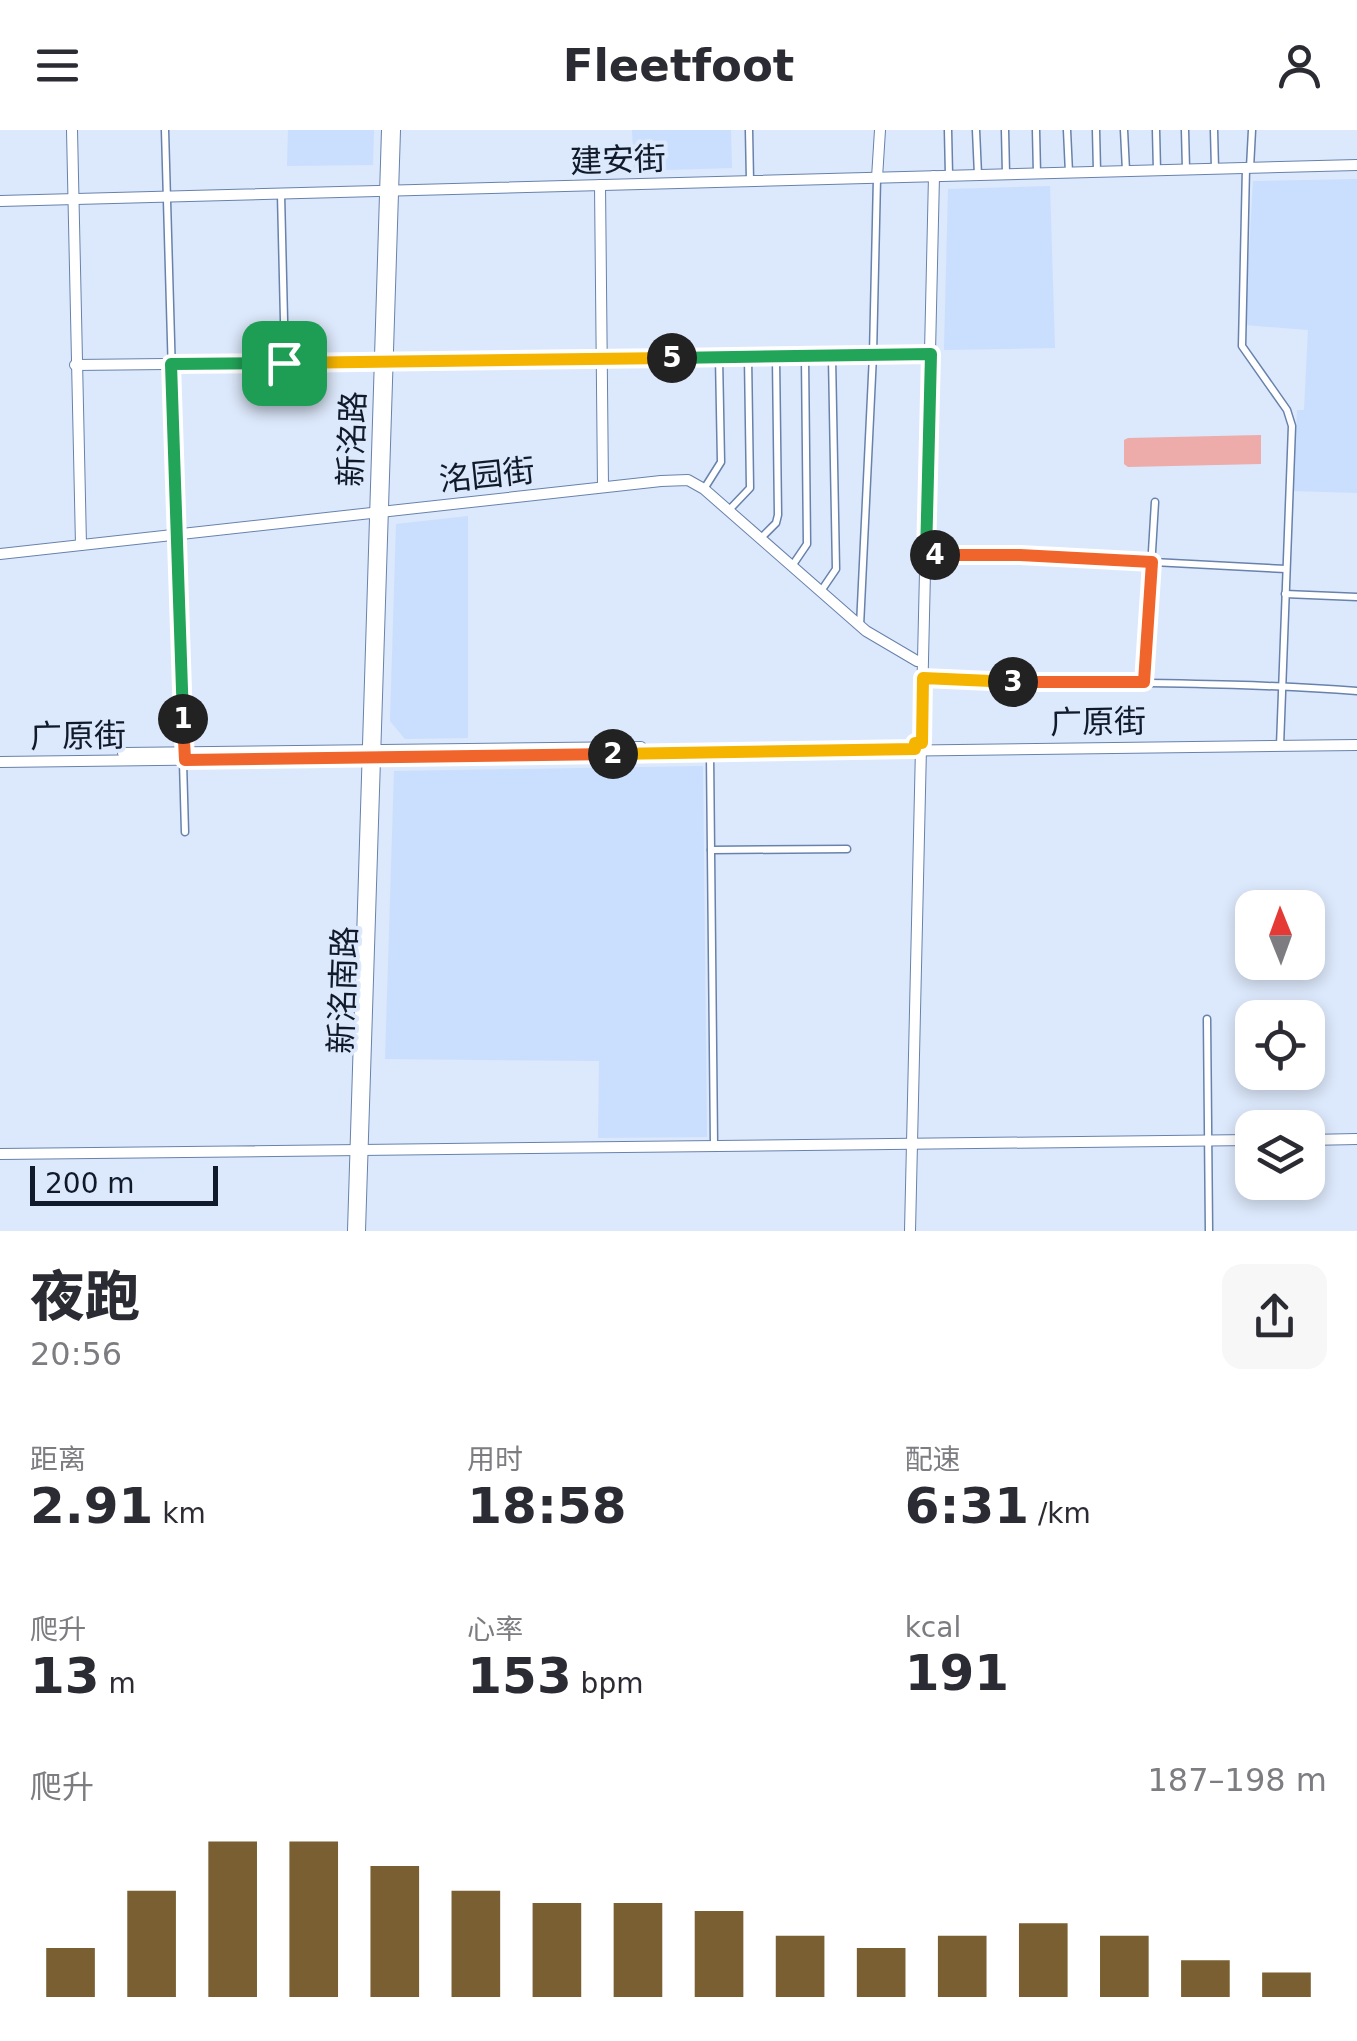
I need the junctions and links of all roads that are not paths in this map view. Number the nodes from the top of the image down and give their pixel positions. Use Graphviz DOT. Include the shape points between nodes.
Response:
graph roads {
  1 [pos="72,130"];
  2 [pos="164,130"];
  3 [pos="391,130"];
  4 [pos="750,130"];
  5 [pos="880,130"];
  6 [pos="948,130"];
  7 [pos="976,130"];
  8 [pos="1004,130"];
  9 [pos="1036,130"];
  10 [pos="1067,130"];
  11 [pos="1096,130"];
  12 [pos="1124,130"];
  13 [pos="1156,130"];
  14 [pos="1185,130"];
  15 [pos="1214,130"];
  16 [pos="1252,130"];
  17 [pos="1357,165"];
  18 [pos="1248,168"];
  19 [pos="1215,169"];
  20 [pos="1158,170"];
  21 [pos="1186,170"];
  22 [pos="1126,171"];
  23 [pos="1098,172"];
  24 [pos="1069,173"];
  25 [pos="1006,174"];
  26 [pos="1037,174"];
  27 [pos="978,175"];
  28 [pos="931,176"];
  29 [pos="950,176"];
  30 [pos="878,178"];
  31 [pos="750,181"];
  32 [pos="600,185"];
  33 [pos="389,191"];
  34 [pos="281,194"];
  35 [pos="166,197"];
  36 [pos="75,199"];
  37 [pos="0,201"];
  38 [pos="928,354"];
  39 [pos="873,355"];
  40 [pos="776,356"];
  41 [pos="804,356"];
  42 [pos="832,356"];
  43 [pos="720,357"];
  44 [pos="748,357"];
  45 [pos="604,359"];
  46 [pos="383,362"];
  47 [pos="284,363"];
  48 [pos="171,364"];
  49 [pos="75,365"];
  50 [pos="603,487"];
  51 [pos="704,488"];
  52 [pos="1155,502"];
  53 [pos="729,510"];
  54 [pos="379,512"];
  55 [pos="176,534"];
  56 [pos="760,538"];
  57 [pos="81,545"];
  58 [pos="0,554"];
  59 [pos="926,556"];
  60 [pos="1152,562"];
  61 [pos="792,566"];
  62 [pos="1286,569"];
  63 [pos="820,591"];
  64 [pos="1285,594"];
  65 [pos="1357,598"];
  66 [pos="860,626"];
  67 [pos="917,662"];
  68 [pos="923,678"];
  69 [pos="1144,682"];
  70 [pos="1282,685"];
  71 [pos="1357,691"];
  72 [pos="1280,742"];
  73 [pos="1357,742"];
  74 [pos="918,746"];
  75 [pos="710,752"];
  76 [pos="371,754"];
  77 [pos="185,756"];
  78 [pos="0,758"];
  79 [pos="185,832"];
  80 [pos="847,848"];
  81 [pos="711,850"];
  82 [pos="1208,1020"];
  83 [pos="1357,1139"];
  84 [pos="1208,1140"];
  85 [pos="1235,1140"];
  86 [pos="1325,1140"];
  87 [pos="909,1144"];
  88 [pos="714,1146"];
  89 [pos="359,1150"];
  90 [pos="0,1154"];
  91 [pos="356,1231"];
  92 [pos="907,1231"];
  93 [pos="1209,1231"];
  1 -- 36 [label="street"];
  2 -- 35 [label="street"];
  3 -- 33 [label="street, 新洺路"];
  4 -- 31 [label="street"];
  5 -- 30 [label="street"];
  6 -- 29 [label="street"];
  7 -- 27 [label="street"];
  8 -- 25 [label="street"];
  9 -- 26 [label="street"];
  10 -- 24 [label="street"];
  11 -- 23 [label="street"];
  12 -- 22 [label="street"];
  13 -- 20 [label="street"];
  14 -- 21 [label="street"];
  15 -- 19 [label="street"];
  16 -- 18 [label="street"];
  17 -- 18 [label="street, 建安街"];
  18 -- 19 [label="street, 建安街"];
  18 -- 62 [label="street" via="1242,346 1292,426"];
  19 -- 21 [label="street, 建安街"];
  20 -- 21 [label="street, 建安街"];
  20 -- 22 [label="street, 建安街"];
  22 -- 23 [label="street, 建安街"];
  23 -- 24 [label="street, 建安街"];
  24 -- 26 [label="street, 建安街"];
  25 -- 26 [label="street, 建安街"];
  25 -- 27 [label="street, 建安街"];
  27 -- 29 [label="street, 建安街"];
  28 -- 29 [label="street, 建安街"];
  28 -- 30 [label="street, 建安街"];
  28 -- 38 [label="street"];
  30 -- 31 [label="street, 建安街"];
  30 -- 39 [label="street"];
  31 -- 32 [label="street, 建安街"];
  32 -- 33 [label="street, 建安街"];
  32 -- 45 [label="street"];
  33 -- 34 [label="street, 建安街"];
  33 -- 46 [label="street, 新洺路"];
  34 -- 35 [label="street, 建安街"];
  34 -- 47 [label="street"];
  35 -- 36 [label="street, 建安街"];
  35 -- 48 [label="street"];
  36 -- 37 [label="street, 建安街"];
  36 -- 49 [label="street"];
  38 -- 39 [label="street"];
  38 -- 59 [label="street"];
  38 -- 67 [label="street"];
  39 -- 42 [label="street"];
  39 -- 66 [label="street"];
  40 -- 41 [label="street"];
  40 -- 44 [label="street"];
  40 -- 56 [label="street" via="778,518"];
  41 -- 42 [label="street"];
  41 -- 61 [label="street" via="807,544"];
  42 -- 63 [label="street" via="836,569"];
  43 -- 44 [label="street"];
  43 -- 45 [label="street"];
  43 -- 51 [label="street" via="721,462"];
  44 -- 53 [label="street" via="750,488"];
  45 -- 46 [label="street"];
  45 -- 50 [label="street"];
  46 -- 47 [label="street"];
  46 -- 54 [label="street, 新洺路"];
  47 -- 48 [label="street"];
  48 -- 49 [label="street"];
  48 -- 55 [label="street"];
  49 -- 57 [label="street"];
  50 -- 51 [label="street, 洺园街" via="678,480"];
  50 -- 54 [label="street, 洺园街"];
  51 -- 53 [label="street"];
  52 -- 60 [label="street"];
  53 -- 56 [label="street"];
  54 -- 55 [label="street, 洺园街"];
  54 -- 76 [label="street, 新洺路"];
  55 -- 57 [label="street, 洺园街"];
  55 -- 77 [label="street"];
  56 -- 61 [label="street"];
  57 -- 58 [label="street, 洺园街"];
  59 -- 60 [label="street"];
  59 -- 68 [label="street"];
  60 -- 62 [label="street"];
  60 -- 69 [label="street"];
  61 -- 63 [label="street"];
  62 -- 64 [label="street"];
  63 -- 66 [label="street"];
  64 -- 65 [label="street"];
  64 -- 70 [label="street"];
  66 -- 67 [label="street"];
  67 -- 74 [label="street"];
  68 -- 69 [label="street"];
  68 -- 74 [label="street"];
  69 -- 70 [label="street"];
  70 -- 71 [label="street"];
  70 -- 72 [label="street"];
  72 -- 73 [label="street, 广原街"];
  72 -- 74 [label="street, 广原街"];
  74 -- 75 [label="street, 广原街"];
  74 -- 76 [label="street, 广原街"];
  74 -- 87 [label="street"];
  75 -- 76 [label="street, 广原街"];
  75 -- 81 [label="street"];
  76 -- 77 [label="street, 广原街"];
  76 -- 89 [label="street, 新洺南路"];
  77 -- 78 [label="street, 广原街"];
  77 -- 79 [label="street"];
  80 -- 81 [label="street"];
  81 -- 88 [label="street"];
  82 -- 84 [label="street"];
  83 -- 86 [label="street"];
  84 -- 85 [label="street"];
  84 -- 87 [label="street"];
  84 -- 93 [label="street"];
  87 -- 88 [label="street"];
  87 -- 92 [label="street"];
  88 -- 89 [label="street"];
  89 -- 90 [label="street"];
  89 -- 91 [label="street, 新洺南路"];
}
